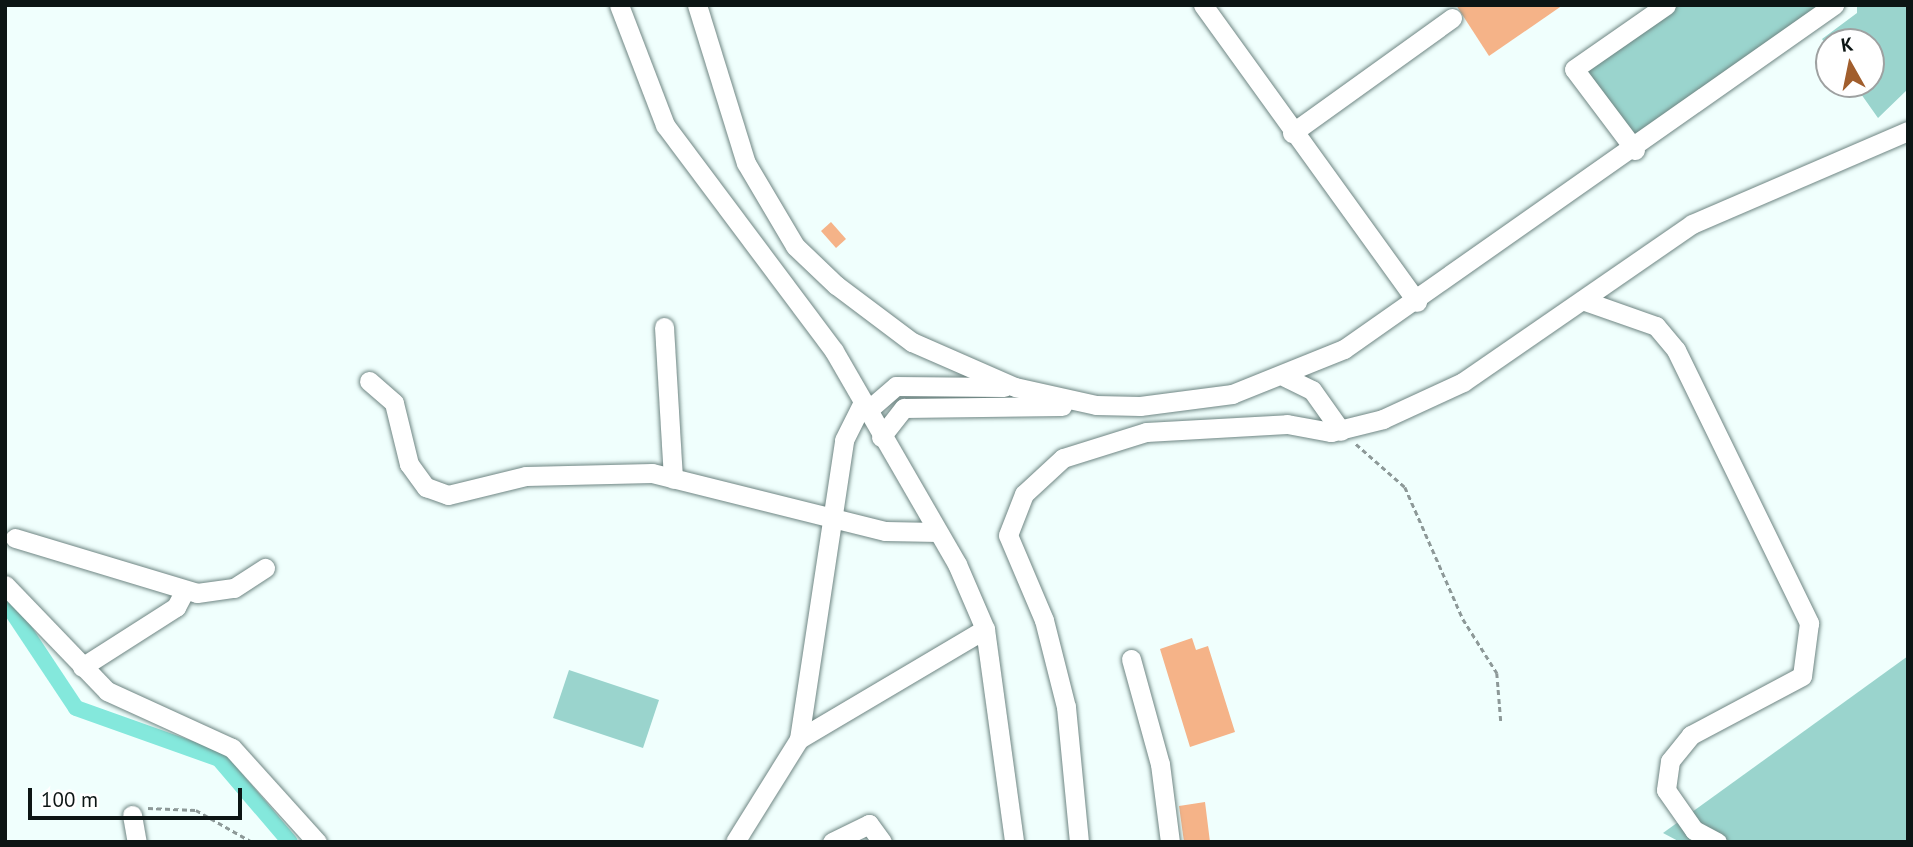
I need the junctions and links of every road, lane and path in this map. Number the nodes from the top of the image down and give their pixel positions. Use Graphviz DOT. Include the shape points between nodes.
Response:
graph roads {
  1 [pos="619,5"];
  2 [pos="697,5"];
  3 [pos="1203,5"];
  4 [pos="1666,5"];
  5 [pos="1834,5"];
  6 [pos="1452,18"];
  7 [pos="1908,131"];
  8 [pos="1292,133"];
  9 [pos="1635,150"];
  10 [pos="1585,301"];
  11 [pos="1417,302"];
  12 [pos="664,327"];
  13 [pos="1285,376"];
  14 [pos="369,381"];
  15 [pos="1015,387"];
  16 [pos="1096,405"];
  17 [pos="865,406"];
  18 [pos="1341,431"];
  19 [pos="881,437"];
  20 [pos="673,479"];
  21 [pos="833,520"];
  22 [pos="938,532"];
  23 [pos="15,538"];
  24 [pos="265,568"];
  25 [pos="5,585"];
  26 [pos="185,590"];
  27 [pos="985,629"];
  28 [pos="1131,659"];
  29 [pos="82,667"];
  30 [pos="1501,722"];
  31 [pos="799,739"];
  32 [pos="132,814"];
  33 [pos="138,842"];
  34 [pos="252,842"];
  35 [pos="317,842"];
  36 [pos="735,842"];
  37 [pos="832,842"];
  38 [pos="882,842"];
  39 [pos="1014,842"];
  40 [pos="1080,842"];
  41 [pos="1170,842"];
  42 [pos="1717,842"];
  1 -- 17 [label="street" via="665,124 812,319"];
  2 -- 15 [label="street" via="746,163 796,246 836,285 912,341"];
  3 -- 8 [label="street"];
  4 -- 9 [label="street" via="1574,69"];
  5 -- 9 [label="street"];
  6 -- 8 [label="street"];
  7 -- 10 [label="street" via="1692,224"];
  8 -- 11 [label="street"];
  9 -- 11 [label="street"];
  10 -- 18 [label="street" via="1463,382"];
  10 -- 42 [label="street" via="1656,326 1676,350 1809,623 1802,676 1691,735 1670,761 1666,790 1693,830"];
  11 -- 13 [label="street" via="1344,349"];
  12 -- 20 [label="street"];
  13 -- 16 [label="street" via="1186,402"];
  13 -- 18 [label="street" via="1312,390"];
  14 -- 20 [label="street" via="394,403 409,464 426,487 448,495 526,476 585,471"];
  15 -- 16 [label="street"];
  15 -- 17 [label="street" via="895,386"];
  16 -- 19 [label="street" via="904,408"];
  17 -- 19 [label="street"];
  17 -- 21 [label="street" via="844,440"];
  18 -- 30 [label="path" via="1405,487 1463,619 1497,673"];
  18 -- 40 [label="street" via="1287,424 1146,432 1063,458 1024,494 1009,535 1044,620 1066,706"];
  19 -- 22 [label="street"];
  20 -- 21 [label="street"];
  21 -- 22 [label="street" via="885,531"];
  21 -- 31 [label="street"];
  22 -- 27 [label="street"];
  23 -- 26 [label="street"];
  24 -- 26 [label="street" via="234,588"];
  25 -- 29 [label="street"];
  26 -- 29 [label="street" via="176,607"];
  27 -- 31 [label="street"];
  27 -- 39 [label="street"];
  28 -- 41 [label="street" via="1160,764"];
  29 -- 35 [label="street" via="107,691 232,748"];
  31 -- 36 [label="street"];
  32 -- 33 [label="street"];
  32 -- 34 [label="path" via="186,807"];
  37 -- 38 [label="street" via="869,824"];
}
